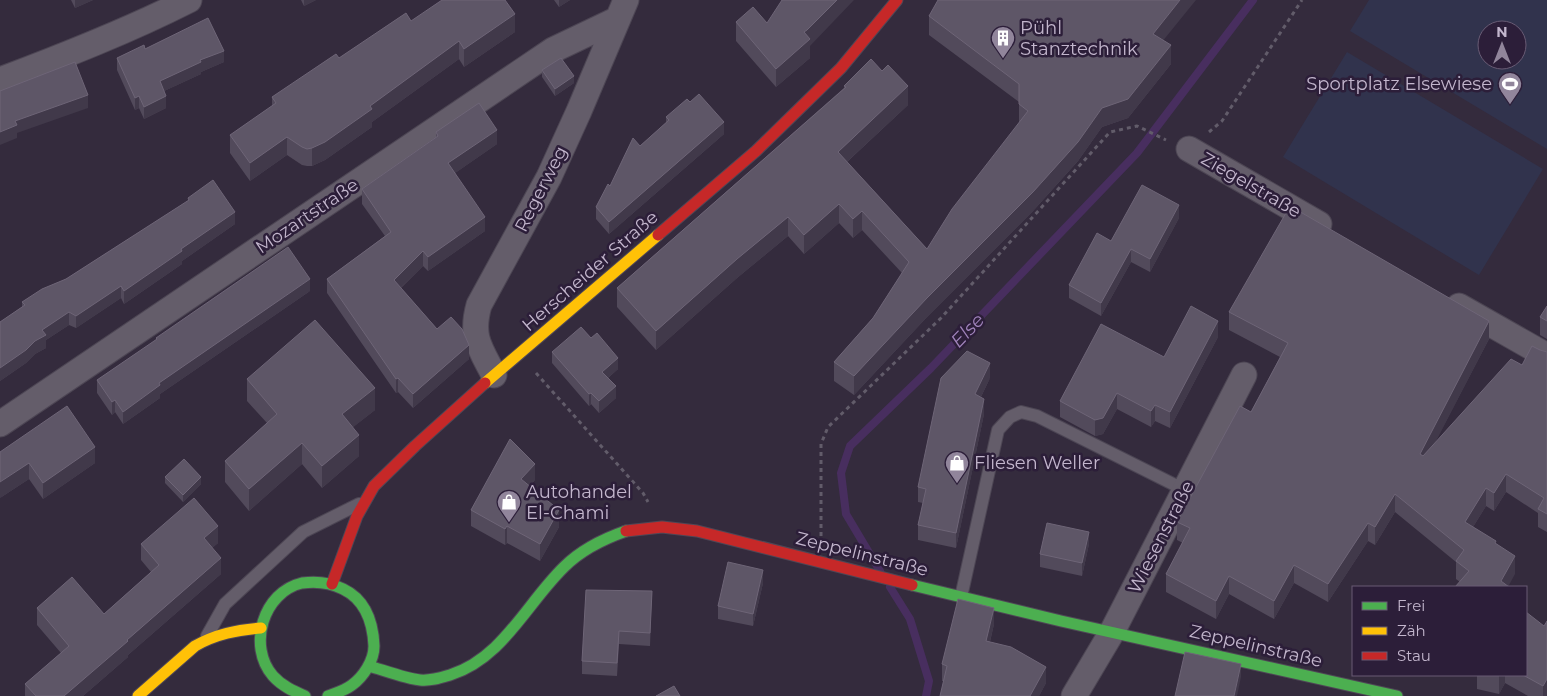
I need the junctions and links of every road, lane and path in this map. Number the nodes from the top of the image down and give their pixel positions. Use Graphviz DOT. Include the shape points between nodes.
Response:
graph roads {
  1 [pos="189,0"];
  2 [pos="897,0"];
  3 [pos="1302,0"];
  4 [pos="622,9"];
  5 [pos="0,80"];
  6 [pos="1182,147"];
  7 [pos="1342,238"];
  8 [pos="1436,292"];
  9 [pos="520,354"];
  10 [pos="1547,356"];
  11 [pos="494,375"];
  12 [pos="1244,375"];
  13 [pos="0,424"];
  14 [pos="1185,490"];
  15 [pos="365,501"];
  16 [pos="662,527"];
  17 [pos="821,562"];
  18 [pos="332,584"];
  19 [pos="961,597"];
  20 [pos="261,628"];
  21 [pos="1112,632"];
  22 [pos="204,640"];
  23 [pos="368,666"];
  24 [pos="138,696"];
  25 [pos="305,696"];
  26 [pos="328,696"];
  27 [pos="1074,696"];
  28 [pos="1397,696"];
  1 -- 5 [label="street" via="77,51"];
  2 -- 9 [label="main road, Herscheider Straße" via="841,68 762,145"];
  3 -- 6 [label="path" via="1222,121"];
  4 -- 11 [label="street, Regerweg" via="549,177 479,305 476,339"];
  4 -- 13 [label="street, Mozartstraße" via="553,50"];
  6 -- 7 [label="street, Ziegelstraße"];
  6 -- 17 [label="path" via="1137,126 1110,132 941,318 828,427 821,444"];
  8 -- 10 [label="street"];
  9 -- 11 [label="main road, Herscheider Straße"];
  9 -- 16 [label="path" via="643,493"];
  11 -- 15 [label="main road, Herscheider Straße" via="374,486"];
  12 -- 14 [label="street, Wiesenstraße"];
  14 -- 19 [label="lane" via="1037,416 1021,412 1010,417 998,430"];
  14 -- 21 [label="street, Wiesenstraße"];
  15 -- 18 [label="main road, Herscheider Straße"];
  15 -- 22 [label="lane" via="303,532 225,604"];
  16 -- 17 [label="main road, Zeppelinstraße" via="697,531"];
  16 -- 23 [label="main road, Zeppelinstraße" via="628,530 586,550 565,566 486,656 462,671 436,679 419,680"];
  17 -- 19 [label="main road, Zeppelinstraße"];
  18 -- 20 [label="main road" via="314,582 287,590 270,606"];
  18 -- 23 [label="main road" via="354,595 369,614 375,638"];
  19 -- 21 [label="main road, Zeppelinstraße"];
  20 -- 22 [label="main road" via="230,630"];
  20 -- 25 [label="main road" via="260,646 269,671 288,690"];
  21 -- 27 [label="street, Wiesenstraße"];
  21 -- 28 [label="main road, Zeppelinstraße"];
  22 -- 24 [label="main road"];
  23 -- 26 [label="main road" via="352,686"];
}
